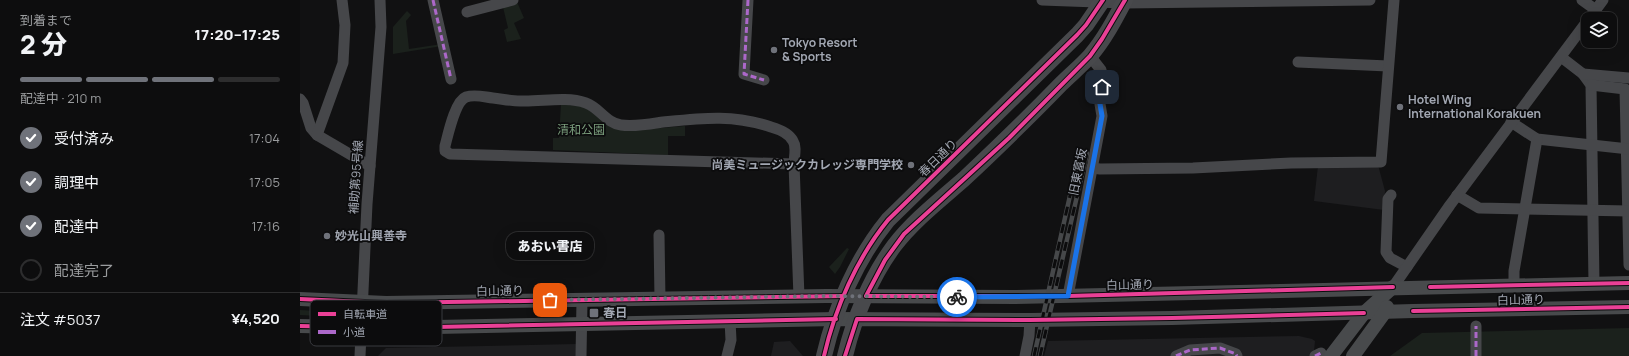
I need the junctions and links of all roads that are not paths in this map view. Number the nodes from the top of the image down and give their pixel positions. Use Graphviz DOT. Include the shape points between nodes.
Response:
graph roads {
  1 [pos="342,0"];
  2 [pos="382,0"];
  3 [pos="433,0"];
  4 [pos="514,0"];
  5 [pos="748,0"];
  6 [pos="1042,0"];
  7 [pos="1370,0"];
  8 [pos="1394,0"];
  9 [pos="1582,0"];
  10 [pos="1603,0"];
  11 [pos="1102,2"];
  12 [pos="1125,2"];
  13 [pos="466,12"];
  14 [pos="1589,12"];
  15 [pos="1594,12"];
  16 [pos="1581,30"];
  17 [pos="1090,56"];
  18 [pos="1561,57"];
  19 [pos="1298,62"];
  20 [pos="1388,66"];
  21 [pos="1583,74"];
  22 [pos="1629,78"];
  23 [pos="451,79"];
  24 [pos="764,80"];
  25 [pos="1591,85"];
  26 [pos="300,100"];
  27 [pos="1511,122"];
  28 [pos="317,135"];
  29 [pos="1537,139"];
  30 [pos="1591,145"];
  31 [pos="1628,149"];
  32 [pos="794,164"];
  33 [pos="370,166"];
  34 [pos="1092,168"];
  35 [pos="1390,195"];
  36 [pos="1457,195"];
  37 [pos="1525,210"];
  38 [pos="1592,210"];
  39 [pos="1628,211"];
  40 [pos="659,234"];
  41 [pos="1629,265"];
  42 [pos="1407,267"];
  43 [pos="1629,283"];
  44 [pos="1594,284"];
  45 [pos="1514,285"];
  46 [pos="1393,287"];
  47 [pos="844,296"];
  48 [pos="866,296"];
  49 [pos="1068,296"];
  50 [pos="799,297"];
  51 [pos="660,299"];
  52 [pos="300,300"];
  53 [pos="310,300"];
  54 [pos="363,300"];
  55 [pos="582,300"];
  56 [pos="442,301"];
  57 [pos="1629,308"];
  58 [pos="1385,312"];
  59 [pos="1364,313"];
  60 [pos="857,318"];
  61 [pos="836,319"];
  62 [pos="1030,320"];
  63 [pos="730,321"];
  64 [pos="581,325"];
  65 [pos="300,326"];
  66 [pos="310,326"];
  67 [pos="1476,326"];
  68 [pos="442,327"];
  69 [pos="360,346"];
  70 [pos="1322,355"];
  71 [pos="360,356"];
  72 [pos="581,356"];
  73 [pos="727,356"];
  74 [pos="824,356"];
  75 [pos="845,356"];
  76 [pos="1025,356"];
  77 [pos="1176,356"];
  78 [pos="1237,356"];
  79 [pos="1354,356"];
  80 [pos="1476,356"];
  1 -- 28 [label="street" via="345,25 343,63"];
  2 -- 33 [label="street, 補助第95号線"];
  3 -- 23 [label="street"];
  4 -- 13 [label="street"];
  5 -- 24 [label="street" via="744,74"];
  6 -- 11 [label="street"];
  7 -- 12 [label="street"];
  8 -- 20 [label="street"];
  9 -- 14 [label="street"];
  10 -- 15 [label="street"];
  11 -- 12 [label="street"];
  11 -- 47 [label="highway, 春日通り" via="1086,25 1044,69 888,220 865,253"];
  12 -- 17 [label="highway"];
  16 -- 18 [label="street"];
  17 -- 34 [label="street, 旧東富坂" via="1101,70 1103,78 1100,104 1102,116"];
  17 -- 48 [label="highway" via="1009,138 904,234 885,260"];
  18 -- 21 [label="street"];
  18 -- 27 [label="street"];
  19 -- 20 [label="street"];
  20 -- 34 [label="street" via="1381,162 1193,168"];
  21 -- 22 [label="street"];
  21 -- 25 [label="street"];
  25 -- 30 [label="street"];
  25 -- 31 [label="street" via="1626,89"];
  26 -- 28 [label="street" via="311,128"];
  27 -- 29 [label="street"];
  27 -- 36 [label="street"];
  28 -- 33 [label="street"];
  29 -- 30 [label="street"];
  29 -- 37 [label="street"];
  30 -- 31 [label="street"];
  30 -- 38 [label="street"];
  31 -- 39 [label="street"];
  32 -- 32 [label="street" via="793,140 776,128 759,123 735,118 709,117 636,126 623,125 612,123 588,104 568,100 520,101 465,97 459,104 445,146 445,151 450,154"];
  32 -- 50 [label="street"];
  33 -- 54 [label="street, 補助第95号線"];
  34 -- 49 [label="street, 旧東富坂"];
  35 -- 42 [label="street" via="1386,252 1390,258"];
  36 -- 37 [label="street" via="1478,208"];
  36 -- 42 [label="street"];
  37 -- 38 [label="street"];
  37 -- 45 [label="street" via="1514,271"];
  38 -- 39 [label="street"];
  38 -- 44 [label="street"];
  39 -- 41 [label="street"];
  40 -- 51 [label="street"];
  42 -- 46 [label="street"];
  43 -- 44 [label="main road, 白山通り"];
  44 -- 45 [label="main road, 白山通り"];
  45 -- 46 [label="main road, 白山通り"];
  46 -- 49 [label="main road, 白山通り"];
  46 -- 58 [label="main road"];
  46 -- 59 [label="main road"];
  47 -- 48 [label="main road, 白山通り"];
  47 -- 50 [label="main road, 白山通り"];
  47 -- 61 [label="highway, 春日通り"];
  48 -- 49 [label="main road, 白山通り"];
  48 -- 60 [label="highway"];
  50 -- 51 [label="main road, 白山通り"];
  51 -- 55 [label="main road, 白山通り"];
  52 -- 53 [label="main road, 白山通り"];
  55 -- 56 [label="main road, 白山通り"];
  55 -- 64 [label="street"];
  57 -- 58 [label="main road, 白山通り"];
  58 -- 59 [label="main road, 白山通り"];
  58 -- 79 [label="main road"];
  59 -- 62 [label="main road, 白山通り"];
  59 -- 70 [label="main road"];
  60 -- 61 [label="main road, 白山通り"];
  60 -- 62 [label="main road, 白山通り"];
  60 -- 75 [label="highway"];
  61 -- 63 [label="main road, 白山通り"];
  61 -- 74 [label="highway, 春日通り"];
  62 -- 76 [label="street"];
  63 -- 64 [label="main road, 白山通り"];
  63 -- 73 [label="street"];
  64 -- 68 [label="main road, 白山通り"];
  64 -- 72 [label="street"];
  65 -- 66 [label="main road, 白山通り"];
  67 -- 80 [label="street"];
  69 -- 71 [label="street, 補助第95号線"];
  77 -- 78 [label="street" via="1190,350 1220,348"];
}
